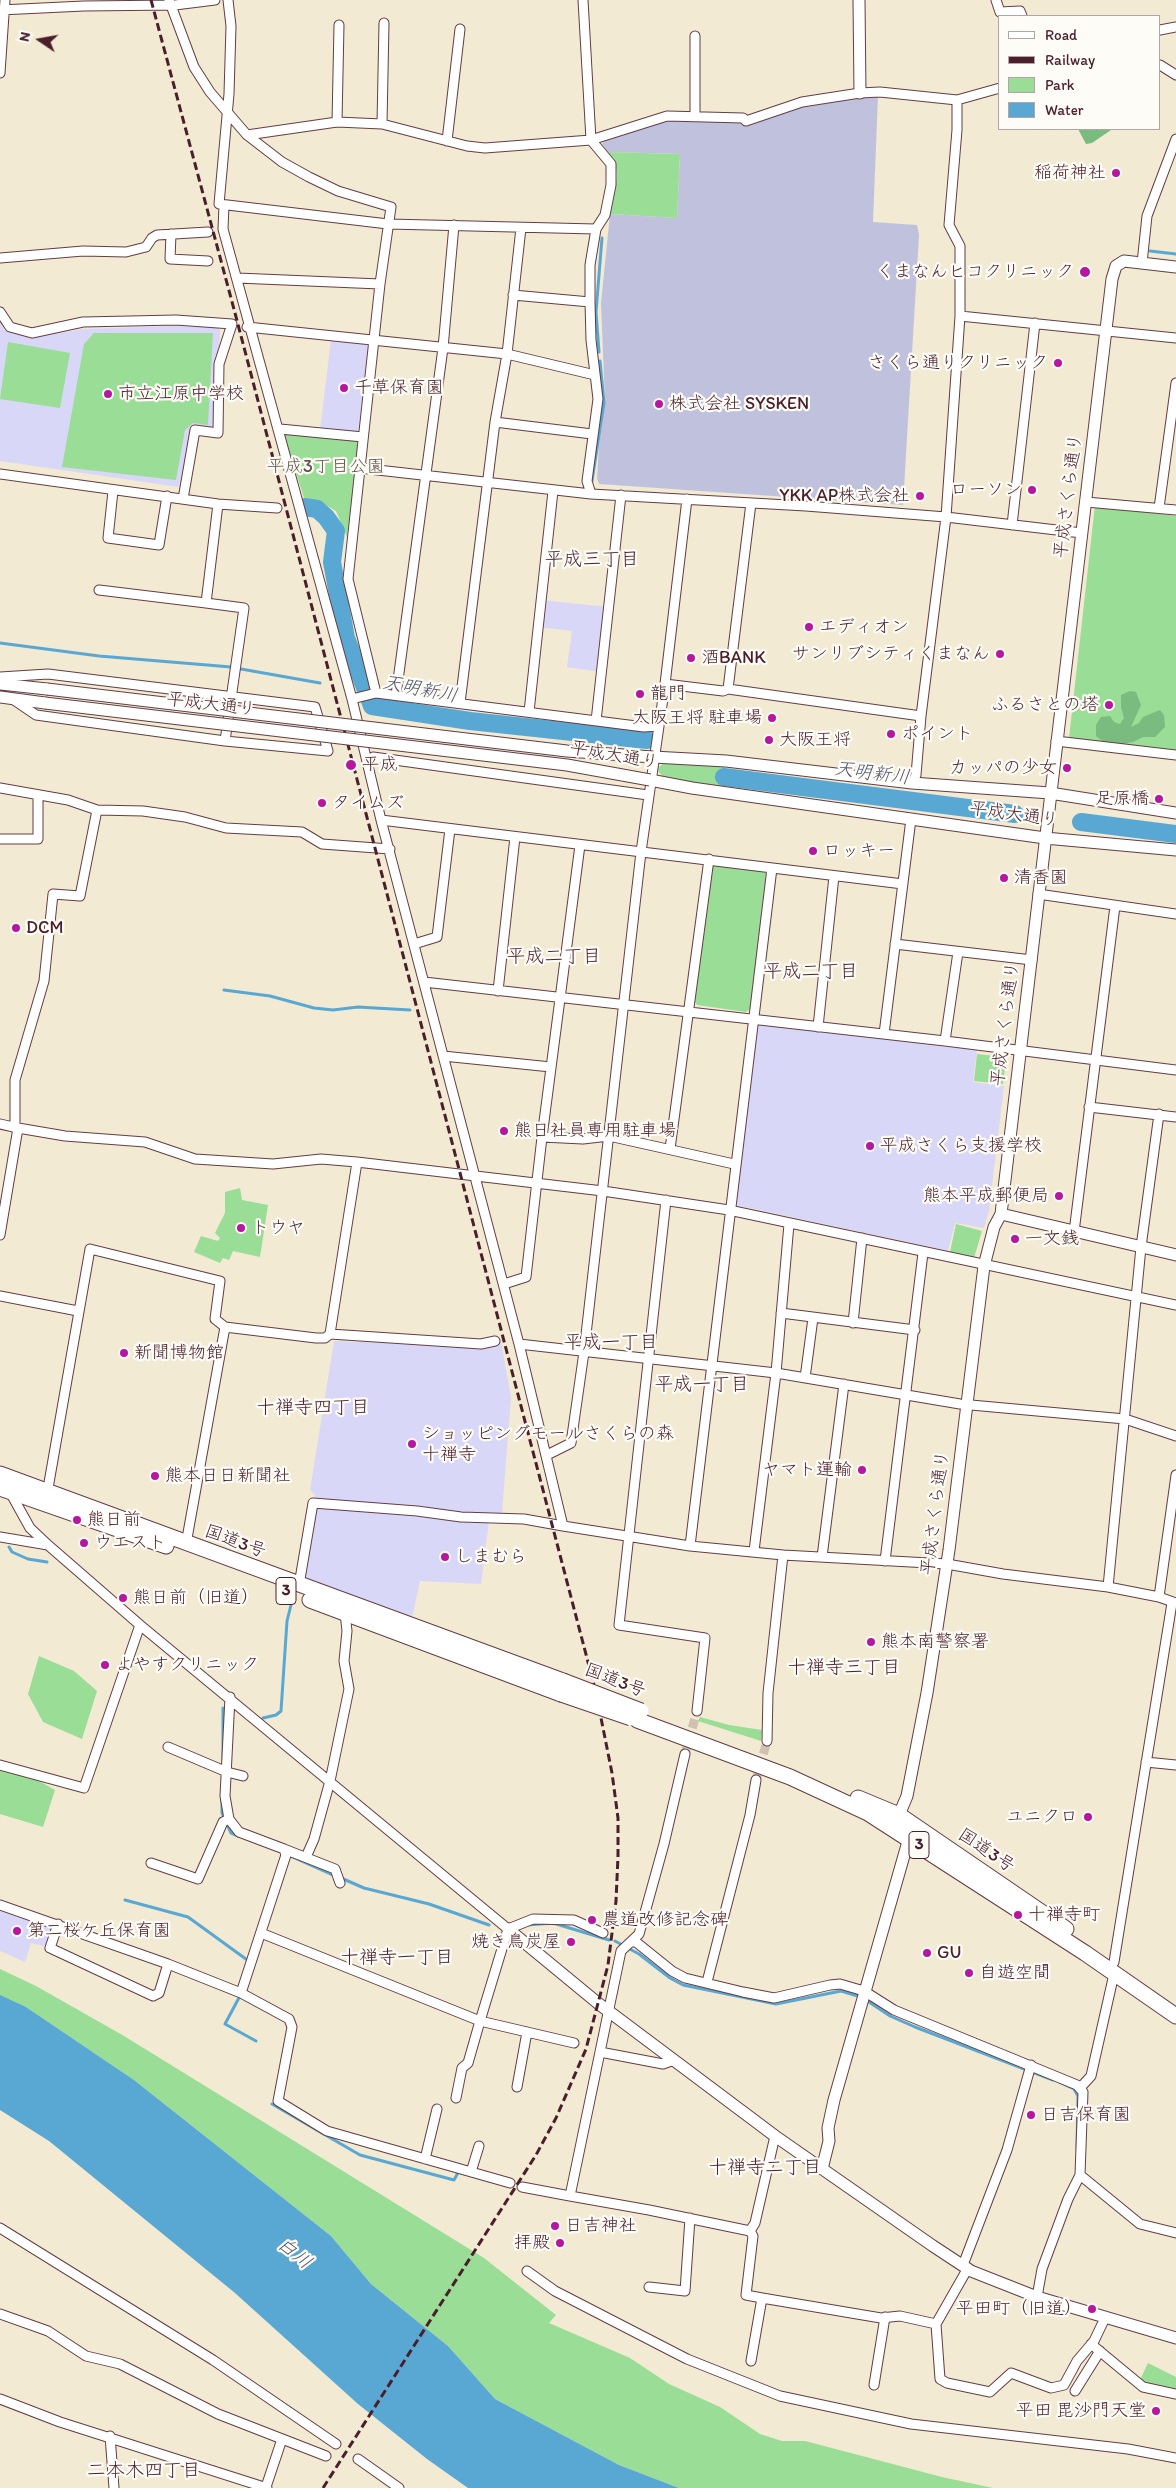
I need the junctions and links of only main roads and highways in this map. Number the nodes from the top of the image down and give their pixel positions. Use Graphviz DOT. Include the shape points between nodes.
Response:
graph roads {
  1 [pos="6,1483"];
  2 [pos="46,1498"];
  3 [pos="562,1688"];
  4 [pos="639,1715"];
  5 [pos="1114,1968"];
  6 [pos="1176,2006"];
  7 [pos="1176,2016"];
  1 -- 2 [label="highway, 国道3号 / 3"];
  2 -- 3 [label="highway, 国道3号 / 3" via="345,1613"];
  2 -- 3 [label="highway, 国道3号 / 3" via="95,1507"];
  3 -- 4 [label="highway, 国道3号 / 3, bridge"];
  4 -- 5 [label="highway, 国道3号 / 3" via="828,1793 868,1813"];
  4 -- 5 [label="highway, 国道3号 / 3" via="795,1769 899,1815"];
  5 -- 6 [label="highway, 国道3号 / 3"];
  5 -- 7 [label="highway, 国道3号 / 3"];
}
